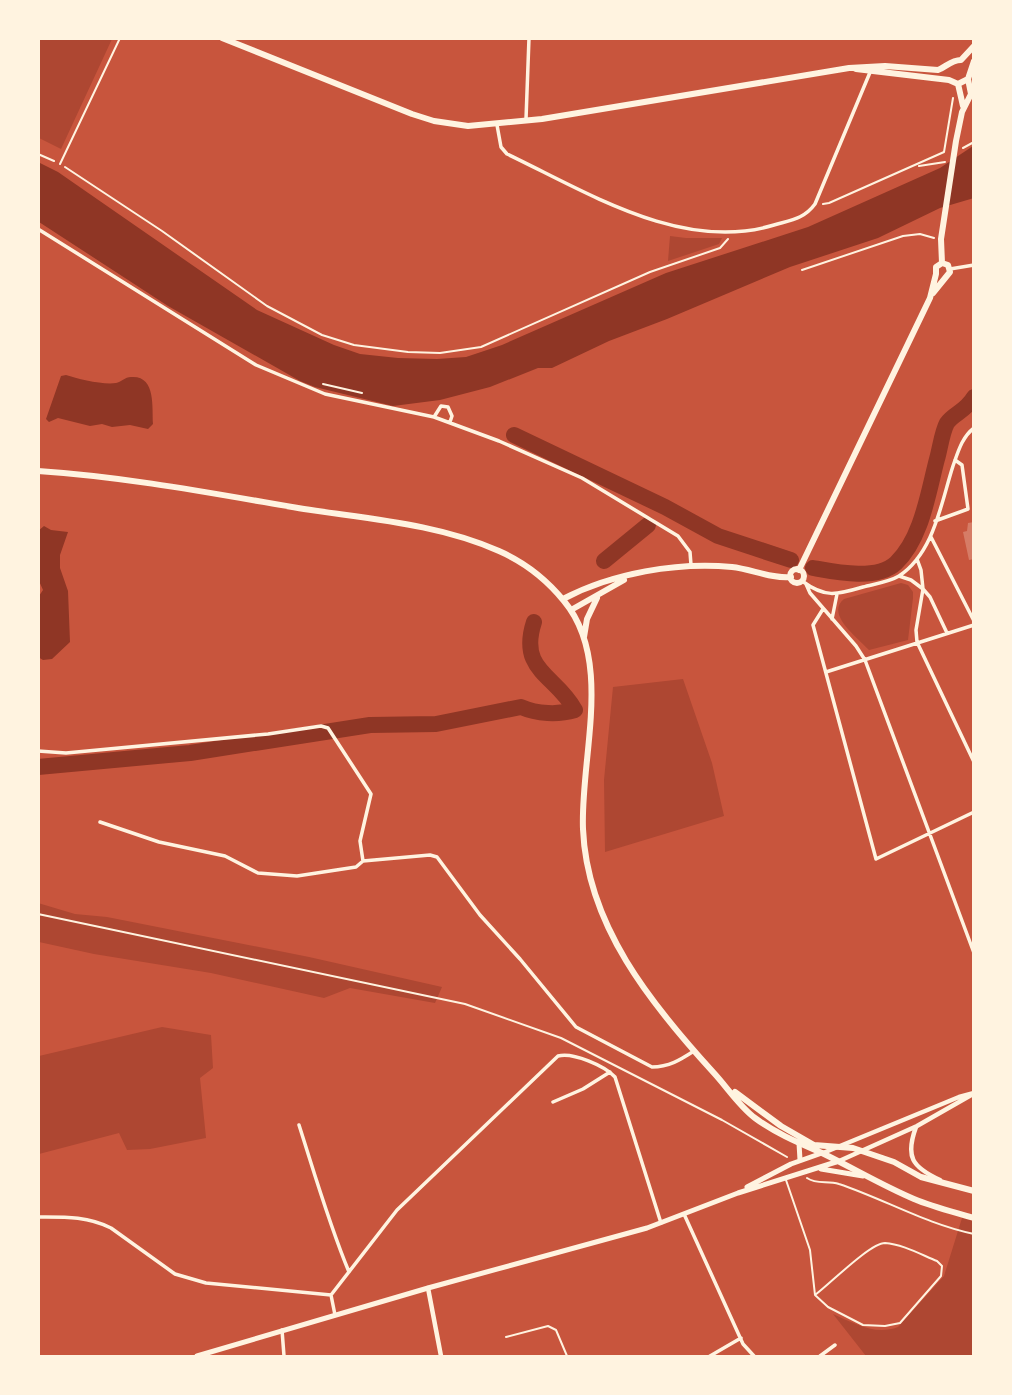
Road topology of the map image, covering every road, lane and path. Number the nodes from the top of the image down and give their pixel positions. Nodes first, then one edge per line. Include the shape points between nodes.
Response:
1 (120, 38) edge
2 (222, 38) edge
3 (528, 38) edge
4 (974, 46) edge
5 (961, 60) junction
6 (974, 61) edge
7 (947, 67) junction
8 (872, 69) junction
9 (970, 75) edge
10 (948, 80) junction
11 (958, 85) junction
12 (972, 93) edge
13 (962, 112) junction
14 (526, 121) junction
15 (497, 125) junction
16 (38, 155) edge
17 (60, 164) junction
18 (815, 204) junction
19 (38, 229) edge
20 (734, 233) junction
21 (942, 239) junction
22 (942, 263) junction
23 (974, 265) edge
24 (950, 269) junction
25 (802, 270) dead end
26 (936, 274) junction
27 (945, 277) junction
28 (930, 298) junction
29 (323, 384) dead end
30 (362, 393) dead end
31 (433, 417) junction
32 (450, 423) junction
33 (974, 428) edge
34 (955, 460) junction
35 (38, 471) edge
36 (935, 521) junction
37 (931, 537) junction
38 (916, 558) junction
39 (691, 567) junction
40 (799, 570) junction
41 (630, 576) junction
42 (899, 576) junction
43 (791, 577) junction
44 (804, 583) junction
45 (923, 589) junction
46 (837, 594) junction
47 (598, 596) junction
48 (563, 599) junction
49 (823, 609) junction
50 (571, 610) junction
51 (832, 619) junction
52 (974, 623) edge
53 (947, 633) junction
54 (584, 639) junction
55 (918, 642) junction
56 (865, 660) junction
57 (825, 672) junction
58 (38, 751) edge
59 (974, 762) edge
60 (974, 811) edge
61 (100, 822) dead end
62 (929, 833) junction
63 (363, 861) junction
64 (38, 914) edge
65 (974, 953) edge
66 (694, 1051) junction
67 (610, 1072) junction
68 (720, 1079) junction
69 (974, 1093) edge
70 (553, 1102) dead end
71 (299, 1125) dead end
72 (916, 1126) junction
73 (799, 1143) junction
74 (832, 1148) junction
75 (858, 1151) junction
76 (822, 1153) junction
77 (800, 1160) junction
78 (836, 1162) junction
79 (790, 1164) junction
80 (818, 1169) junction
81 (801, 1173) junction
82 (786, 1178) junction
83 (868, 1178) junction
84 (953, 1186) junction
85 (974, 1191) edge
86 (738, 1193) junction
87 (684, 1214) junction
88 (38, 1217) edge
89 (974, 1218) edge
90 (661, 1223) junction
91 (974, 1234) edge
92 (349, 1272) junction
93 (428, 1288) junction
94 (331, 1295) junction
95 (815, 1295) junction
96 (335, 1315) junction
97 (282, 1330) junction
98 (506, 1337) dead end
99 (740, 1338) junction
100 (835, 1345) dead end
101 (197, 1356) edge
102 (284, 1356) edge
103 (441, 1356) edge
104 (567, 1356) edge
105 (710, 1356) edge
106 (754, 1356) edge
107 (820, 1356) edge

1 - 17 lane
2 - 15 main road via 427,119
3 - 14 street
4 - 5 main road
5 - 7 main road
5 - 9 main road
6 - 9 main road
7 - 8 main road via 932,71
7 - 10 main road
8 - 10 main road
8 - 14 main road via 849,68
8 - 18 street
9 - 11 main road
9 - 12 main road
10 - 11 main road
11 - 13 main road
11 - 18 path via 944,152 829,204
12 - 13 main road
13 - 21 main road
14 - 15 main road
15 - 20 street via 507,154 591,194 674,227
16 - 17 path
17 - 20 path via 267,306 322,335 354,345 408,352 481,347 650,272 720,248
18 - 20 street via 800,218
19 - 31 street via 269,371 326,394
21 - 22 main road
21 - 25 path via 903,236
22 - 24 main road
22 - 26 main road
23 - 24 street
24 - 27 main road
26 - 27 main road
26 - 28 main road
27 - 28 main road
28 - 40 main road
29 - 30 path
31 - 32 street
31 - 32 street via 442,406 448,407
32 - 39 street via 609,493 678,536 690,552
33 - 34 street via 966,434
34 - 36 street
34 - 36 street via 962,465 968,509
35 - 48 main road via 122,479 439,532 499,551
36 - 37 street
37 - 38 street
37 - 52 street
38 - 42 street
38 - 45 street
39 - 41 main road
39 - 43 main road
40 - 43 main road
40 - 44 main road
41 - 47 main road
41 - 48 main road via 597,583
42 - 45 street
42 - 46 street
43 - 44 main road
44 - 46 street via 819,592
44 - 49 street
45 - 53 street
45 - 55 street
46 - 51 street
47 - 50 main road
47 - 54 main road
48 - 50 main road
49 - 51 street
49 - 57 street via 813,625
50 - 54 main road
51 - 56 street
52 - 53 street
53 - 55 street
54 - 66 main road via 591,685 583,817 596,902 616,945
55 - 56 street
55 - 59 street
56 - 57 street
56 - 62 street
57 - 62 street via 876,859
58 - 63 street via 66,753 328,728 371,794 360,841
60 - 62 street
61 - 63 street via 159,842 225,856 258,873 297,876 356,867
62 - 65 street
63 - 66 street via 437,857 576,1027 652,1067 663,1067
64 - 79 path via 500,1015 561,1038 670,1093 786,1155
66 - 68 main road
67 - 70 street
67 - 90 street
67 - 92 street via 584,1060 558,1056 397,1210
68 - 73 main road via 756,1118
68 - 74 main road via 780,1126 814,1145
69 - 72 street
69 - 74 street
71 - 92 street
72 - 75 street
72 - 84 street via 912,1158 923,1172
73 - 76 main road
73 - 77 main road
74 - 75 main road
74 - 76 street
75 - 78 street
75 - 84 main road
76 - 77 main road
76 - 78 main road
77 - 79 main road
78 - 80 main road
78 - 83 main road
79 - 86 main road
80 - 81 main road
80 - 83 main road
81 - 82 main road
81 - 91 path via 811,1181 835,1182
82 - 86 main road
82 - 95 lane via 810,1250
83 - 89 main road via 918,1201
84 - 85 main road
86 - 87 main road
87 - 90 main road
87 - 99 street
88 - 94 street via 76,1217 101,1223 186,1278
90 - 93 main road
92 - 94 street
93 - 96 main road
93 - 103 street
94 - 96 street
95 - 95 lane via 878,1244 888,1243 943,1266 941,1276 900,1323 863,1325
96 - 97 main road
97 - 101 main road
97 - 102 street
98 - 104 lane via 548,1326 556,1330
99 - 105 street
99 - 106 street
100 - 107 street

